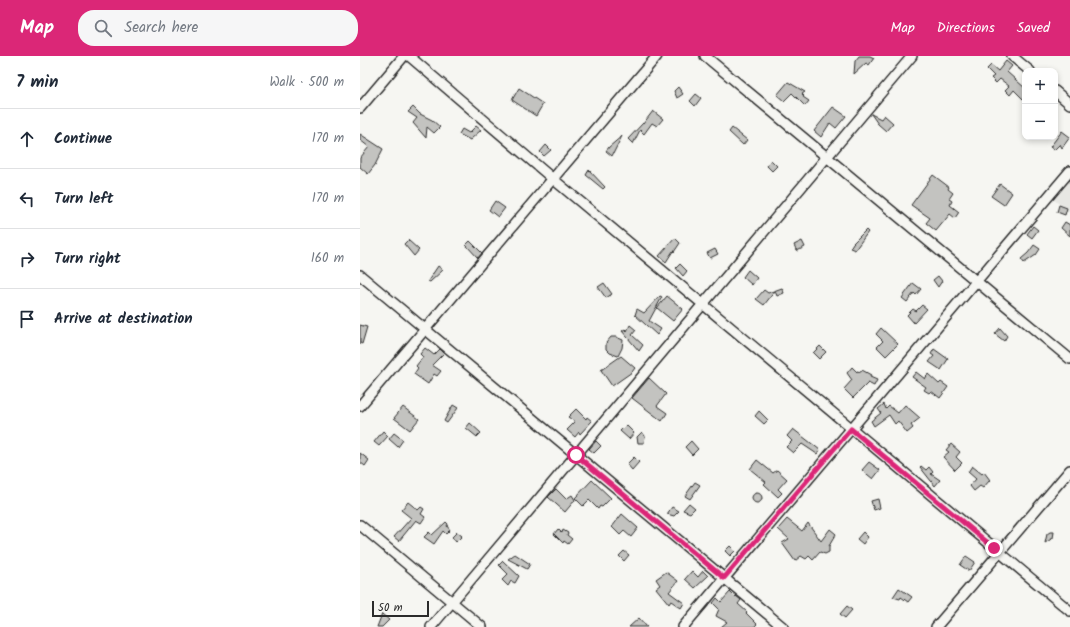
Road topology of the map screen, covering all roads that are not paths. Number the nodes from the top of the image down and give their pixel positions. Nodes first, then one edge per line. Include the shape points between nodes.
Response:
1 (404, 56) edge
2 (409, 56) edge
3 (657, 56) edge
4 (705, 56) edge
5 (912, 56) edge
6 (1012, 56) edge
7 (1026, 68) edge
8 (1058, 94) edge
9 (1070, 104) edge
10 (360, 108) edge
11 (827, 157) junction
12 (1070, 171) edge
13 (552, 179) junction
14 (360, 275) edge
15 (976, 281) junction
16 (703, 305) junction
17 (426, 329) junction
18 (1070, 359) edge
19 (360, 406) edge
20 (851, 429) junction
21 (576, 455) junction
22 (1070, 470) edge
23 (360, 525) edge
24 (1000, 553) junction
25 (724, 578) junction
26 (452, 602) junction
27 (1070, 612) edge
28 (431, 627) edge
29 (482, 627) edge
30 (683, 627) edge
31 (783, 627) edge
32 (936, 627) edge

1 - 10 street
2 - 13 street
3 - 13 street
4 - 11 street
5 - 11 street
6 - 7 street
8 - 9 street
11 - 15 street
11 - 16 street
12 - 15 street
13 - 16 street
13 - 17 street
14 - 17 street
15 - 18 street
15 - 20 street
16 - 20 street
16 - 21 street
17 - 19 street
17 - 21 street
20 - 24 street
20 - 25 street
21 - 25 street
21 - 26 street
22 - 24 street
23 - 26 street
24 - 27 street
24 - 32 street
25 - 30 street
25 - 31 street
26 - 28 street
26 - 29 street

